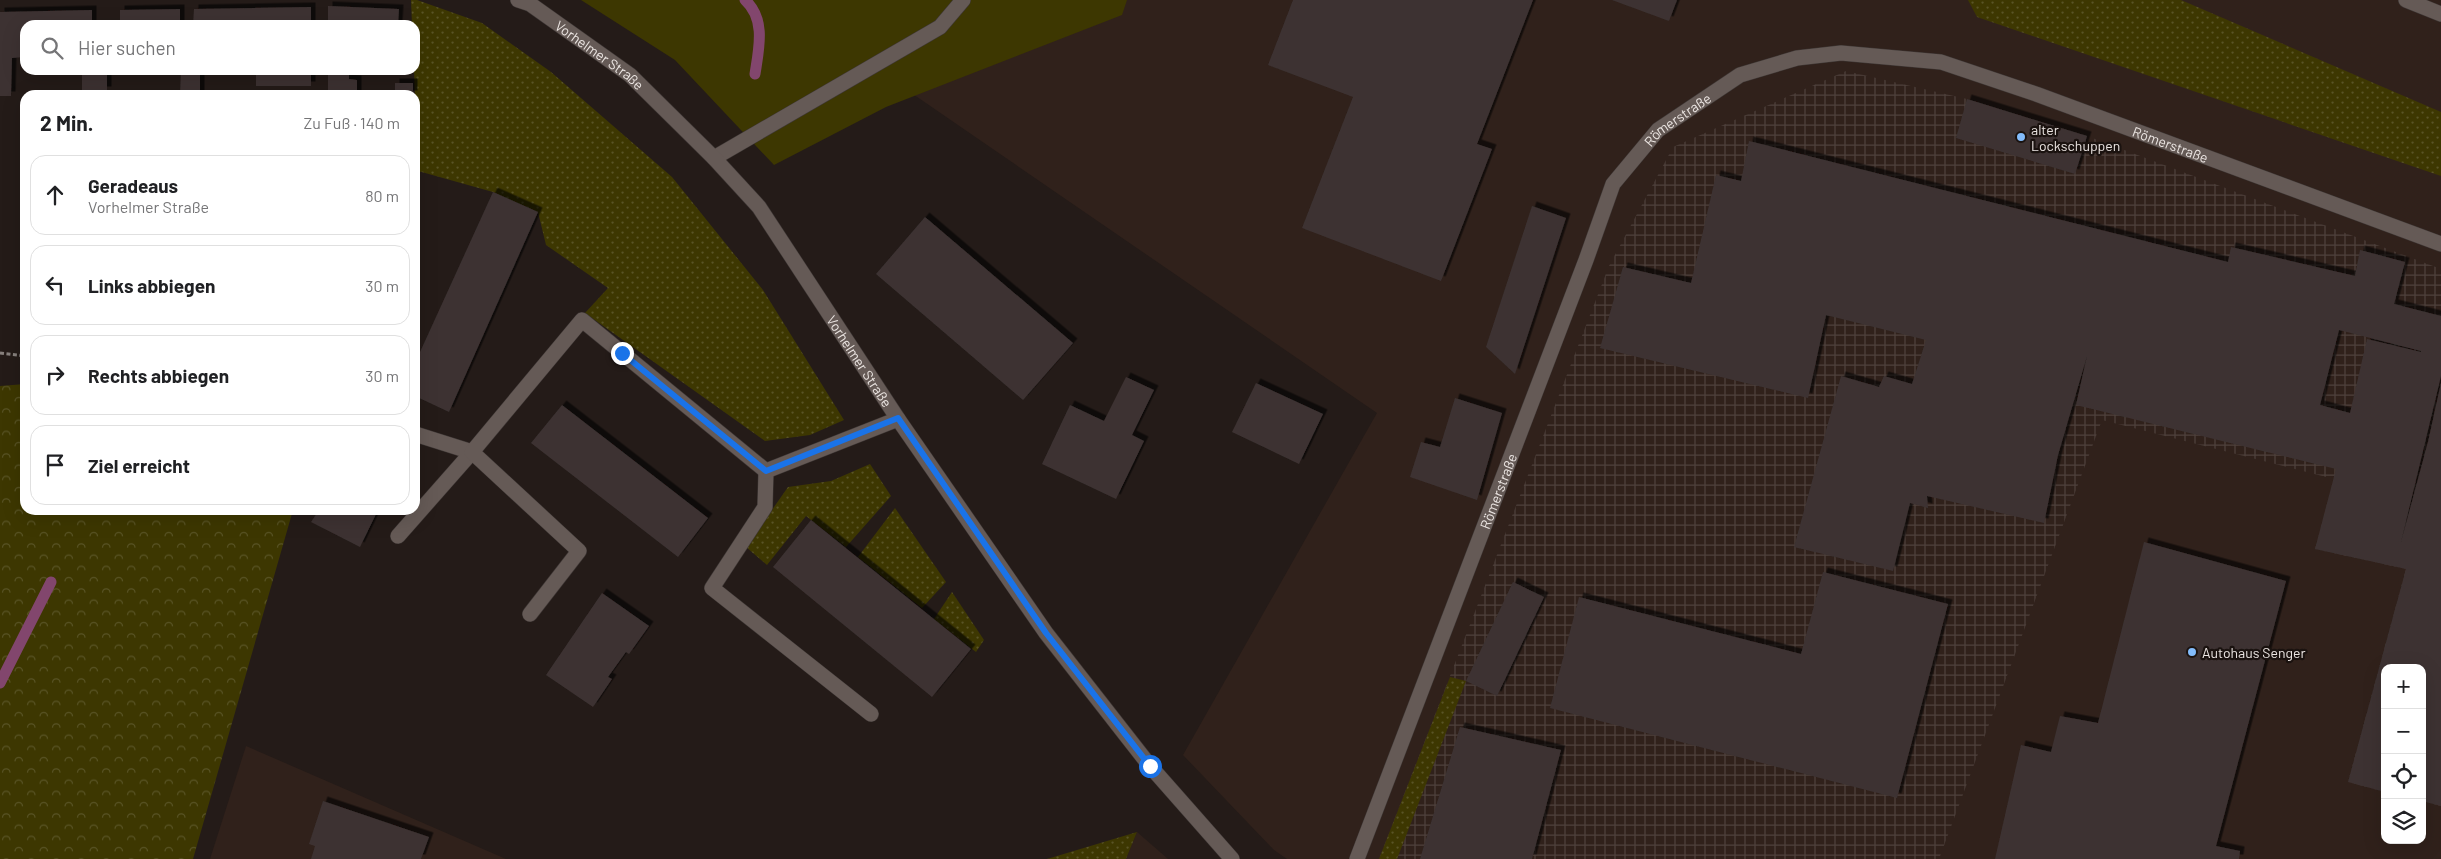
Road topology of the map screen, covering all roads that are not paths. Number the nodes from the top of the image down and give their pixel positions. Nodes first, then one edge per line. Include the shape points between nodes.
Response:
1 (518, 0) edge
2 (963, 0) edge
3 (2406, 0) edge
4 (2441, 14) edge
5 (714, 158) junction
6 (2441, 244) edge
7 (898, 418) junction
8 (420, 436) edge
9 (472, 452) junction
10 (766, 471) junction
11 (420, 511) edge
12 (416, 515) edge
13 (398, 536) dead end
14 (530, 614) dead end
15 (871, 714) dead end
16 (1232, 859) edge
17 (1357, 859) edge

1 - 5 street, Vorhelmer Straße via 530,4 630,74
2 - 5 street via 940,28
3 - 4 street
5 - 7 street, Vorhelmer Straße via 759,208
6 - 17 street, Römerstraße via 1941,62 1841,53 1797,58 1740,75 1658,130 1612,184 1586,260
7 - 10 street
7 - 16 street, Vorhelmer Straße via 1046,633 1150,766
8 - 9 street
9 - 10 street via 582,320
9 - 11 street
9 - 14 street via 579,551
10 - 15 street via 765,508 712,588
12 - 13 street

